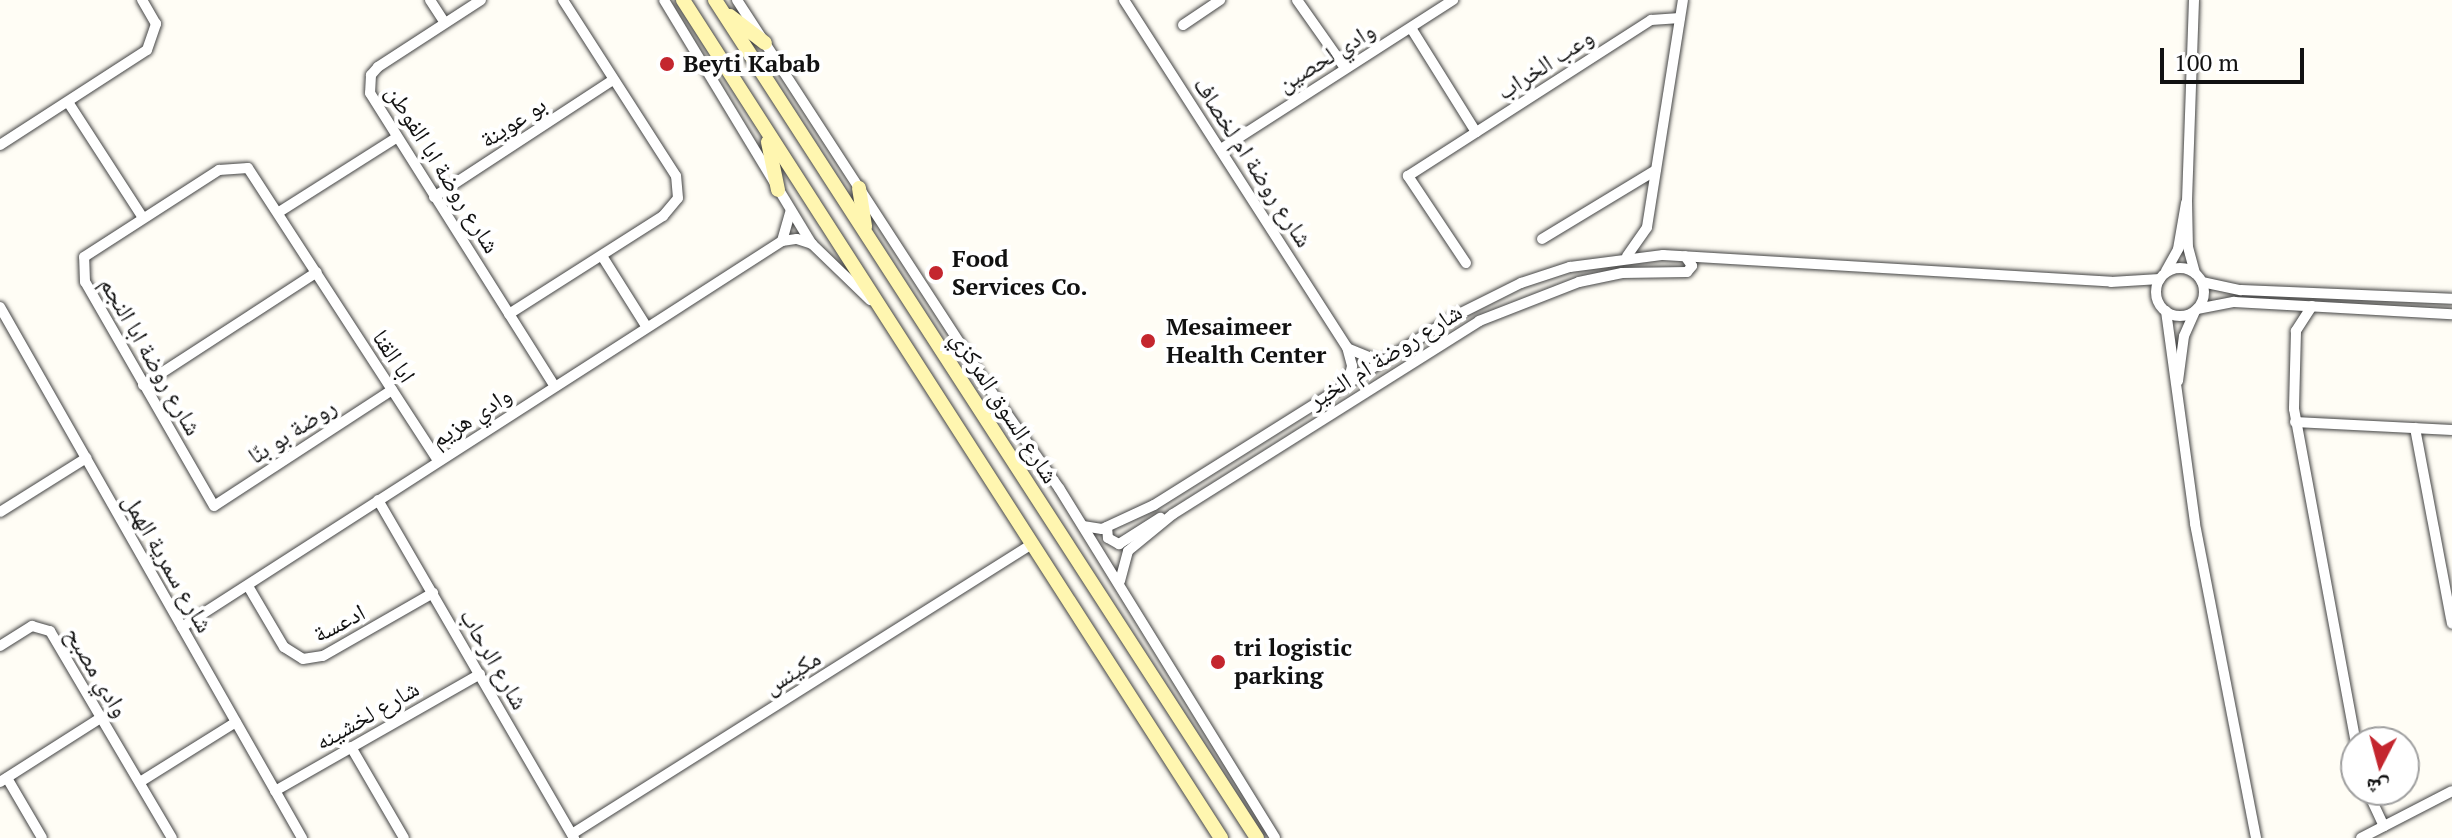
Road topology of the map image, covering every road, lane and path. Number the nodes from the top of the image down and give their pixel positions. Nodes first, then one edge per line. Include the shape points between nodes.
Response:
1 (142, 0) edge
2 (430, 0) edge
3 (481, 0) edge
4 (563, 0) edge
5 (664, 0) edge
6 (683, 0) edge
7 (737, 0) edge
8 (1124, 0) edge
9 (1220, 0) edge
10 (1297, 0) edge
11 (1453, 0) edge
12 (1683, 0) edge
13 (2194, 0) edge
14 (718, 5) edge
15 (1680, 18) junction
16 (445, 23) junction
17 (1183, 25) dead end
18 (1411, 28) junction
19 (765, 43) junction
20 (1345, 68) junction
21 (613, 80) junction
22 (68, 102) junction
23 (1476, 132) junction
24 (766, 133) junction
25 (396, 138) junction
26 (1, 140) edge
27 (1221, 149) junction
28 (240, 165) joint
29 (1656, 170) junction
30 (859, 188) junction
31 (778, 190) junction
32 (434, 197) junction
33 (2187, 201) junction
34 (791, 210) junction
35 (279, 212) junction
36 (143, 218) junction
37 (1647, 227) junction
38 (865, 231) junction
39 (1542, 239) dead end
40 (782, 241) junction
41 (812, 244) junction
42 (1663, 255) junction
43 (602, 256) junction
44 (1685, 256) junction
45 (1626, 257) junction
46 (1466, 263) dead end
47 (317, 272) junction
48 (2162, 277) junction
49 (2199, 278) junction
50 (2452, 299) edge
51 (2281, 305) junction
52 (2312, 306) junction
53 (0, 307) edge
54 (879, 308) junction
55 (2196, 310) junction
56 (2166, 311) junction
57 (509, 314) junction
58 (2452, 314) edge
59 (646, 326) junction
60 (2296, 331) junction
61 (1347, 347) junction
62 (1381, 362) junction
63 (2178, 381) junction
64 (1347, 384) junction
65 (143, 385) junction
66 (555, 387) junction
67 (392, 390) junction
68 (2295, 422) junction
69 (2415, 428) junction
70 (2452, 430) edge
71 (86, 458) junction
72 (438, 461) junction
73 (378, 500) junction
74 (214, 506) joint
75 (0, 512) edge
76 (1173, 514) junction
77 (1083, 526) junction
78 (1107, 527) junction
79 (1032, 544) junction
80 (1121, 585) junction
81 (248, 586) junction
82 (433, 593) junction
83 (2452, 624) edge
84 (182, 627) junction
85 (0, 646) edge
86 (480, 674) junction
87 (102, 717) junction
88 (236, 722) junction
89 (2353, 726) edge
90 (351, 747) junction
91 (4, 780) edge
92 (140, 782) junction
93 (275, 791) junction
94 (2452, 791) edge
95 (2375, 806) edge
96 (2384, 826) junction
97 (574, 836) edge
98 (42, 838) edge
99 (172, 838) edge
100 (302, 838) edge
101 (404, 838) edge
102 (1221, 838) edge
103 (1257, 838) edge
104 (1275, 838) edge
105 (2256, 838) edge
106 (2361, 838) edge

1 - 22 street via 156,24 154,42
2 - 16 street
3 - 16 street, شارع روضة ابا الفوطن
4 - 21 street
5 - 31 street
6 - 24 main road
7 - 19 street, شارع السوق المركزي
8 - 27 street, شارع روضة ام لخصاف
9 - 17 street
10 - 20 street
11 - 18 street, وادي لحصين
12 - 15 street
13 - 33 street
14 - 19 main road
14 - 38 main road, شارع السوق المركزي
15 - 23 street, وعب الخراب via 1651,20
15 - 29 street
16 - 25 street, شارع روضة ابا الفوطن via 371,75 370,93
18 - 20 street, وادي لحصين
18 - 23 street
19 - 30 street, شارع السوق المركزي
20 - 27 street, وادي لحصين
21 - 32 street, بو عوينة
21 - 43 street via 679,188 672,208
22 - 26 street
22 - 36 street
23 - 46 street, وعب الخراب via 1408,176
24 - 31 main road
24 - 54 main road
25 - 32 street, شارع روضة ابا الفوطن
25 - 35 street
27 - 61 street, شارع روضة ام لخصاف
28 - 35 street, ابا القنا via 254,174
28 - 36 street, شارع روضة ابا النجم via 219,170
29 - 37 street
29 - 39 street
30 - 38 main road
30 - 77 street, شارع السوق المركزي
31 - 34 street
32 - 57 street, شارع روضة ابا الفوطن
33 - 48 street via 2178,249
33 - 49 street via 2188,247
34 - 40 street
34 - 41 street
35 - 47 street, ابا القنا
36 - 65 street, شارع روضة ابا النجم via 84,257 81,273
37 - 42 street via 1650,245
37 - 45 street
38 - 103 main road, شارع السوق المركزي
40 - 41 street
40 - 59 street, وادي هزيم
41 - 54 street
42 - 44 street, شارع روضة ام الخير
42 - 45 street, شارع روضة ام الخير
43 - 57 street
43 - 59 street
44 - 48 street via 2111,282
44 - 76 street, شارع روضة ام الخير via 1692,266 1687,272 1590,279 1479,321
45 - 62 street, شارع روضة ام الخير via 1521,283
47 - 65 street
47 - 67 street, ابا القنا
48 - 49 street via 2179,268
48 - 56 street via 2157,296
49 - 50 street via 2241,290
49 - 55 street via 2204,293
51 - 52 street
51 - 55 street via 2225,303
51 - 60 street
52 - 58 street
52 - 60 street
53 - 71 street, شارع سمرية الهمل
54 - 79 main road
55 - 56 street via 2180,316
55 - 63 street via 2184,336
56 - 63 street
57 - 66 street, شارع روضة ابا الفوطن
59 - 66 street, وادي هزيم
60 - 68 street
61 - 62 street
61 - 64 street via 1352,366
62 - 64 street, شارع روضة ام الخير
63 - 105 street via 2195,524
64 - 78 street, شارع روضة ام الخير via 1168,497
65 - 74 street, شارع روضة ابا النجم
66 - 72 street, وادي هزيم
67 - 72 street, ابا القنا
67 - 74 street, روضة بو بنّا
68 - 69 street
68 - 89 street
69 - 70 street
69 - 83 street
71 - 75 street
71 - 84 street, شارع سمرية الهمل
72 - 73 street, وادي هزيم
73 - 81 street, وادي هزيم
73 - 82 street, شارع الرحاب
76 - 78 street via 1150,522 1119,544 1108,538
76 - 80 street, شارع روضة ام الخير via 1128,551 1120,567
77 - 78 street, شارع روضة ام الخير
77 - 80 street, شارع السوق المركزي
79 - 97 street, مكينس
79 - 102 main road
80 - 104 street, شارع السوق المركزي
81 - 82 street, ادعسة via 284,647 303,659 323,656
81 - 84 street, وادي هزيم
82 - 86 street, شارع الرحاب
84 - 88 street, شارع سمرية الهمل
85 - 87 street, وادي مصبح via 32,626 50,631
86 - 90 street, شارع لخشينه
86 - 97 street, شارع الرحاب
87 - 91 street
87 - 92 street, وادي مصبح
88 - 92 street
88 - 93 street, شارع سمرية الهمل
90 - 93 street, شارع لخشينه
90 - 101 street
91 - 98 street
92 - 99 street, وادي مصبح
93 - 100 street, شارع سمرية الهمل
94 - 96 street
95 - 96 street
96 - 106 street

